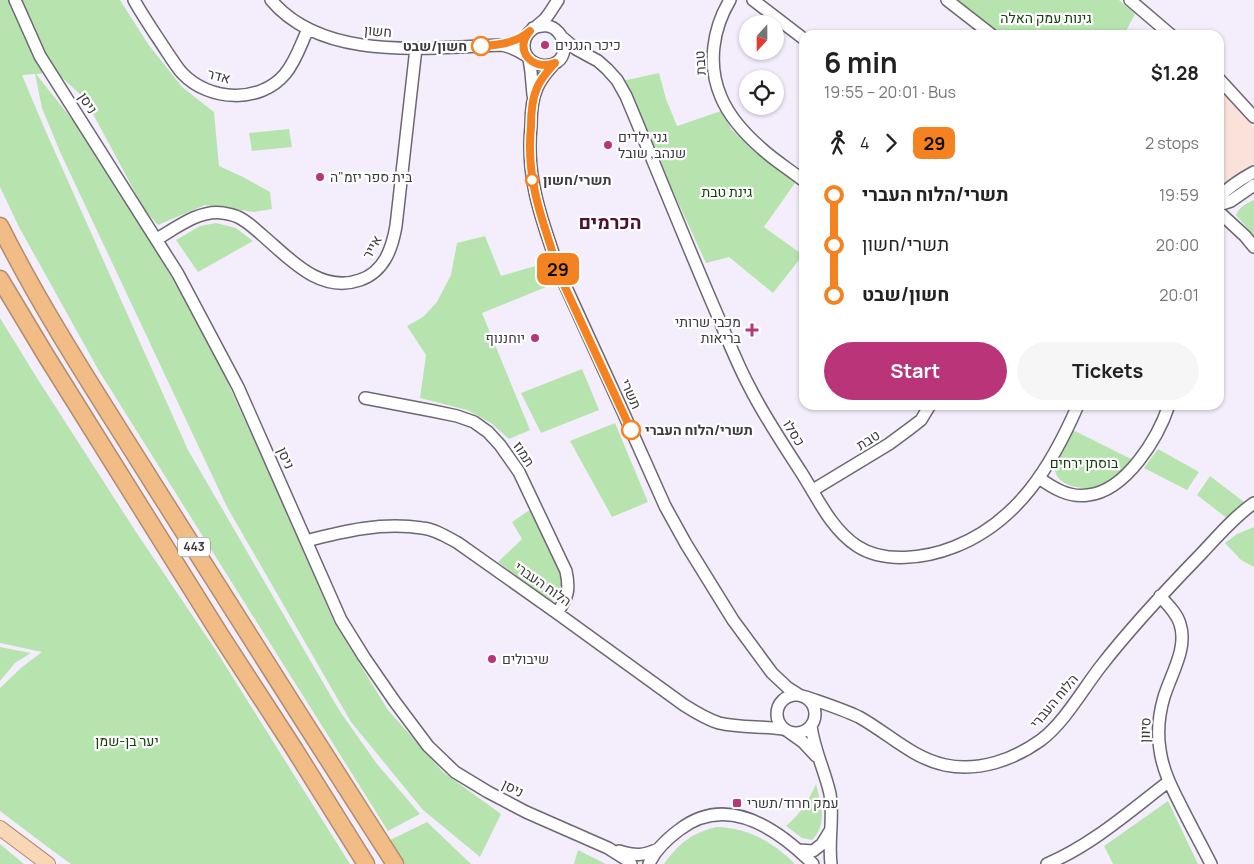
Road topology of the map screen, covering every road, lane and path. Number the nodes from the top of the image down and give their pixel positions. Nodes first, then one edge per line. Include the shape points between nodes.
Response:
1 (15, 0) edge
2 (134, 0) edge
3 (271, 0) edge
4 (558, 0) edge
5 (730, 0) edge
6 (753, 0) edge
7 (947, 0) edge
8 (1130, 0) edge
9 (308, 29) junction
10 (532, 30) junction
11 (986, 30) edge
12 (1165, 30) edge
13 (561, 35) junction
14 (799, 35) edge
15 (496, 45) junction
16 (416, 48) junction
17 (528, 58) junction
18 (558, 61) junction
19 (598, 62) junction
20 (1224, 84) edge
21 (533, 102) junction
22 (1254, 117) edge
23 (1254, 172) edge
24 (799, 177) edge
25 (1254, 185) edge
26 (1224, 192) edge
27 (1224, 203) edge
28 (1224, 217) edge
29 (0, 226) edge
30 (157, 239) junction
31 (1254, 247) edge
32 (0, 279) edge
33 (365, 398) dead end
34 (927, 410) edge
35 (1076, 410) edge
36 (1167, 410) edge
37 (1039, 478) junction
38 (813, 490) junction
39 (1254, 504) edge
40 (1251, 511) edge
41 (1235, 519) junction
42 (306, 541) junction
43 (1160, 596) junction
44 (557, 612) junction
45 (772, 673) junction
46 (802, 696) junction
47 (777, 710) junction
48 (844, 711) junction
49 (813, 723) junction
50 (745, 726) junction
51 (786, 730) junction
52 (820, 762) junction
53 (1168, 782) junction
54 (0, 828) edge
55 (830, 830) junction
56 (608, 848) junction
57 (658, 849) junction
58 (799, 850) junction
59 (48, 864) edge
60 (366, 864) edge
61 (395, 864) edge
62 (631, 864) edge
63 (649, 864) edge
64 (813, 864) edge
65 (830, 864) edge
66 (1047, 864) edge
67 (1211, 864) edge

1 - 30 street, ניסן via 40,56
2 - 9 street, אדר via 182,74 199,88 216,94 255,93 271,86 285,74
3 - 9 street, חשון
4 - 10 street via 544,21
4 - 13 street via 556,21
5 - 24 street, טבת via 713,46 715,79 721,97 733,117 761,149
6 - 14 street
7 - 11 street
8 - 12 street
9 - 16 street, חשון via 346,43
10 - 13 street via 541,25 549,26
10 - 15 street, חשון via 523,37
10 - 17 street via 525,39
13 - 18 street via 564,52
13 - 19 street, כסלו
15 - 16 street, חשון
15 - 17 street, חשון via 510,46
16 - 30 street, אייר via 393,243 387,258 368,278 339,284 325,282 311,275 238,216 207,214 191,219
17 - 18 street via 541,66
17 - 21 street, תשרי
18 - 19 street, כסלו via 578,55
18 - 21 street, תשרי via 542,78
19 - 38 street, כסלו via 617,80 626,96 748,384
20 - 22 street
21 - 45 street, תשרי via 530,142 533,186 558,272 665,506 734,620
23 - 26 street
25 - 27 street
28 - 31 street
29 - 61 highway, 443 via 66,345
30 - 42 street, ניסן via 238,387
32 - 60 highway, 443
33 - 44 street, תמוז via 457,416 474,422 500,445 519,472 566,571 568,593
34 - 38 street, טבת via 920,420 889,444
35 - 37 street, כסלו
36 - 37 street via 1158,432 1135,466 1108,488 1089,496 1078,496 1064,493
37 - 38 street, כסלו via 1011,511 968,541 941,552 910,558 889,557 857,546 832,521
39 - 41 street, הלוח העברי
40 - 41 street, הלוח העברי
41 - 43 street, הלוח העברי
42 - 44 street, הלוח העברי via 372,526 423,528 458,543
42 - 56 street, ניסן via 341,620 428,746 455,772 488,792
43 - 48 street, הלוח העברי via 1099,668 1056,726 1043,739 1005,760 964,767 928,760
43 - 53 street, סיוון via 1180,622 1182,633 1160,714 1159,748
44 - 50 street, הלוח העברי via 701,716 719,723
45 - 46 street, תשרי
45 - 47 street, תשרי
46 - 47 street via 787,697
46 - 48 street, הלוח העברי
46 - 49 street via 814,707
47 - 50 street, הלוח העברי via 759,723
47 - 51 street via 779,723
48 - 49 street via 827,710
49 - 51 street via 796,734
49 - 52 street via 812,738
50 - 51 street, הלוח העברי
51 - 52 street via 804,742
52 - 55 street via 831,804
53 - 66 street via 1092,840
53 - 67 street, סיוון
54 - 59 main road
55 - 58 street via 822,844 813,851
55 - 65 street
56 - 57 street, ניסן via 640,855
56 - 62 street, ניסן
57 - 58 street via 687,823 714,814 730,814 761,823
57 - 63 street
58 - 64 street

